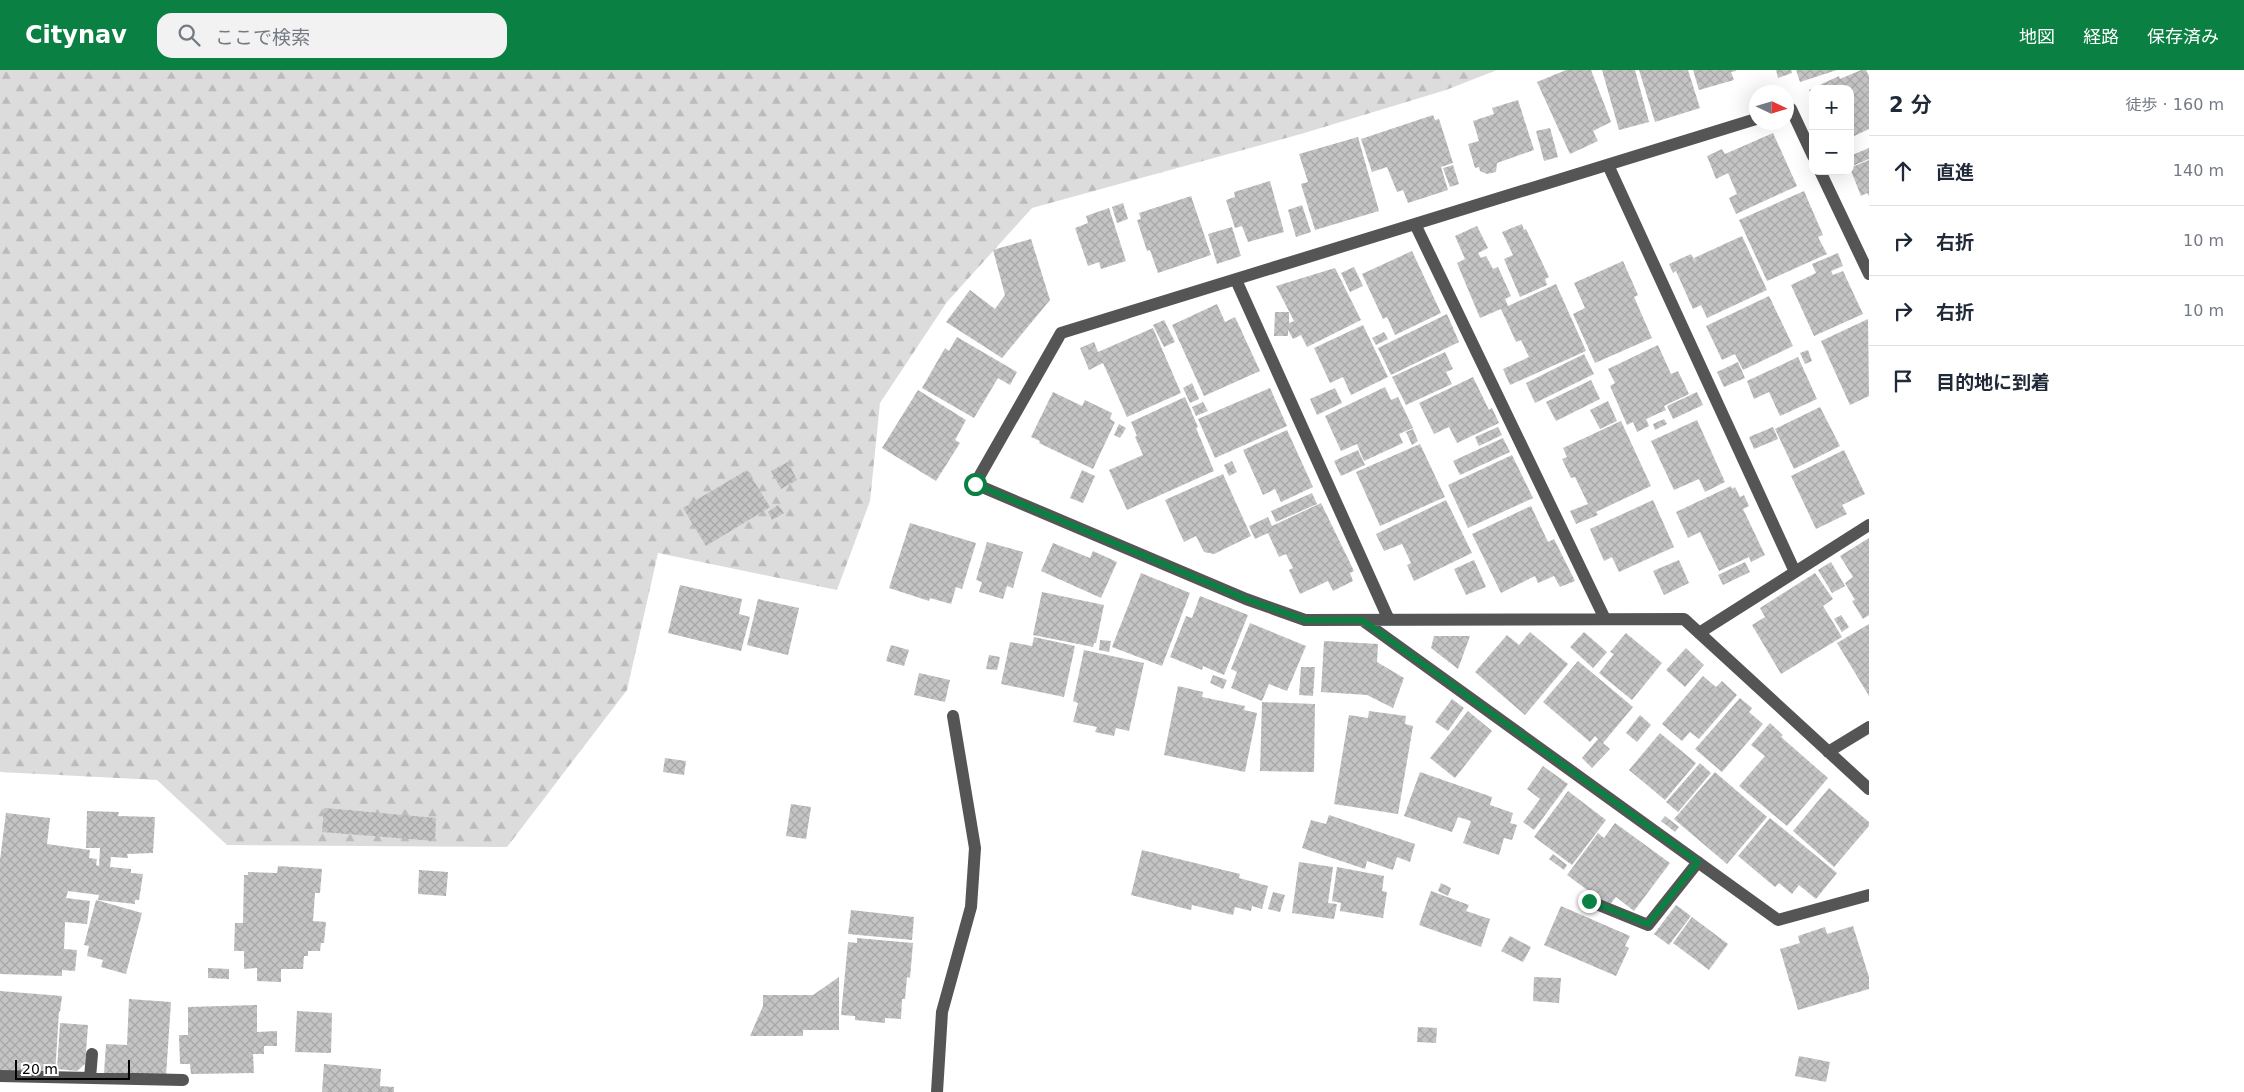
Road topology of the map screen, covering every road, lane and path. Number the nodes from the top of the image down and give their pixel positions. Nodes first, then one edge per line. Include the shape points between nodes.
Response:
1 (1794, 115) edge
2 (1749, 121) edge
3 (1809, 147) edge
4 (1608, 165) junction
5 (1822, 175) edge
6 (1415, 224) junction
7 (1869, 274) edge
8 (1236, 280) junction
9 (1869, 525) edge
10 (1795, 572) junction
11 (1362, 620) junction
12 (1389, 620) junction
13 (1606, 620) junction
14 (1699, 633) junction
15 (953, 716) dead end
16 (1869, 727) edge
17 (1828, 752) junction
18 (1869, 789) edge
19 (1698, 862) junction
20 (1869, 895) edge
21 (1589, 901) dead end
22 (92, 1054) dead end
23 (0, 1076) edge
24 (90, 1078) junction
25 (183, 1080) dead end
26 (937, 1092) edge

1 - 3 street
2 - 4 street
4 - 6 street
4 - 10 street
5 - 7 street
6 - 8 street
6 - 13 street
8 - 11 street via 1061,334 975,484 1246,599 1305,620
8 - 12 street
9 - 10 street
10 - 14 street
11 - 12 street
11 - 19 street
12 - 13 street
13 - 14 street via 1684,619
14 - 17 street
15 - 26 street via 975,848 971,908 942,1012
16 - 17 street
17 - 18 street
19 - 20 street via 1778,920
19 - 21 street via 1648,924
22 - 24 street
23 - 24 street
24 - 25 street

